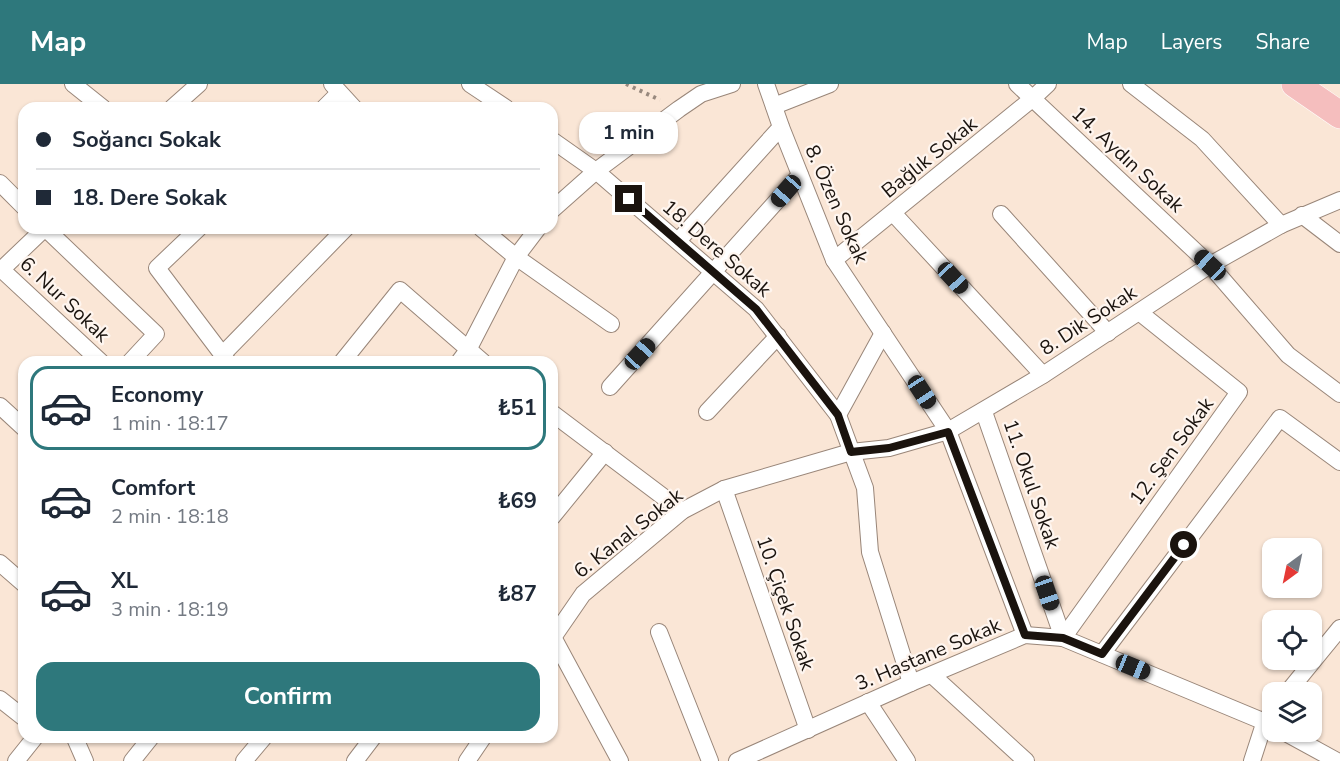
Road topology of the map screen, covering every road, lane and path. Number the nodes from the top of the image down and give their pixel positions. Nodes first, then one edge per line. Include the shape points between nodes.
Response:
1 (73, 84) edge
2 (200, 84) edge
3 (470, 84) edge
4 (626, 84) edge
5 (732, 84) edge
6 (766, 84) edge
7 (831, 84) edge
8 (1017, 84) edge
9 (1048, 84) edge
10 (1131, 84) edge
11 (1295, 84) edge
12 (336, 88) edge
13 (491, 89) edge
14 (694, 89) edge
15 (1032, 99) junction
16 (96, 102) edge
17 (179, 102) edge
18 (328, 102) edge
19 (349, 102) edge
20 (501, 102) edge
21 (774, 106) junction
22 (679, 109) junction
23 (1340, 115) edge
24 (781, 127) junction
25 (558, 144) edge
26 (596, 171) junction
27 (800, 175) junction
28 (0, 183) edge
29 (1340, 200) edge
30 (18, 201) edge
31 (558, 205) edge
32 (893, 213) junction
33 (1001, 214) dead end
34 (1302, 215) junction
35 (1281, 225) junction
36 (39, 234) edge
37 (51, 234) edge
38 (193, 234) edge
39 (340, 234) edge
40 (488, 234) edge
41 (533, 234) edge
42 (678, 241) junction
43 (1340, 244) edge
44 (516, 257) junction
45 (834, 260) junction
46 (1210, 265) junction
47 (0, 270) edge
48 (714, 272) junction
49 (1139, 312) junction
50 (611, 324) dead end
51 (883, 333) junction
52 (1108, 333) junction
53 (777, 336) junction
54 (94, 356) edge
55 (138, 356) edge
56 (223, 356) edge
57 (227, 356) edge
58 (347, 356) edge
59 (464, 356) edge
60 (1043, 375) junction
61 (610, 387) dead end
62 (1340, 394) edge
63 (0, 406) edge
64 (707, 412) dead end
65 (984, 412) junction
66 (838, 415) junction
67 (558, 418) edge
68 (18, 422) edge
69 (948, 432) junction
70 (604, 452) junction
71 (851, 452) junction
72 (1340, 462) edge
73 (724, 489) junction
74 (558, 510) edge
75 (682, 511) junction
76 (0, 563) edge
77 (18, 579) edge
78 (1340, 628) edge
79 (558, 631) edge
80 (659, 632) dead end
81 (1025, 635) junction
82 (1063, 638) junction
83 (558, 647) edge
84 (1102, 654) junction
85 (932, 675) junction
86 (1296, 682) edge
87 (911, 683) junction
88 (0, 699) edge
89 (868, 702) junction
90 (18, 713) edge
91 (1262, 716) edge
92 (808, 730) junction
93 (1262, 738) edge
94 (1302, 742) edge
95 (30, 743) edge
96 (77, 743) edge
97 (146, 743) edge
98 (259, 743) edge
99 (369, 743) edge
100 (479, 743) edge
101 (769, 755) edge
102 (16, 761) edge
103 (85, 761) edge
104 (132, 761) edge
105 (244, 761) edge
106 (355, 761) edge
107 (467, 761) edge
108 (620, 761) edge
109 (710, 761) edge
110 (737, 761) edge
111 (907, 761) edge
112 (1026, 761) edge
113 (1252, 761) edge
114 (1336, 761) edge

1 - 16 street
2 - 17 street
3 - 13 street
4 - 22 path
5 - 14 street
6 - 21 street, 8. Özen Sokak
7 - 21 street
8 - 15 street, 14. Aydın Sokak
9 - 15 street, Bağlık Sokak
10 - 35 street via 1202,139
11 - 23 main road
12 - 18 street
12 - 19 street
13 - 20 street
14 - 22 street
15 - 32 street, Bağlık Sokak
15 - 46 street, 14. Aydın Sokak
21 - 24 street, 8. Özen Sokak
22 - 26 street
24 - 27 street, 8. Özen Sokak
24 - 42 street
25 - 26 street, 18. Dere Sokak
26 - 31 street
26 - 42 street, 18. Dere Sokak
27 - 45 street, 8. Özen Sokak
27 - 48 street
28 - 30 street
29 - 34 street, 8. Dik Sokak
32 - 45 street, Bağlık Sokak
32 - 60 street
33 - 52 street
34 - 35 street, 8. Dik Sokak
34 - 43 street
35 - 46 street, 8. Dik Sokak
36 - 47 street
37 - 55 street via 156,334
38 - 56 street via 157,268
39 - 57 street
40 - 44 street
41 - 44 street
42 - 48 street, 18. Dere Sokak
44 - 50 street
44 - 59 street
45 - 51 street, 8. Özen Sokak
46 - 49 street, 8. Dik Sokak
46 - 62 street, 14. Aydın Sokak via 1288,355
47 - 54 street, 6. Nur Sokak
48 - 53 street, 18. Dere Sokak via 756,309
48 - 61 street
49 - 52 street, 8. Dik Sokak
49 - 82 street, 12. Şen Sokak via 1239,392
51 - 66 street
51 - 69 street, 8. Özen Sokak
52 - 60 street, 8. Dik Sokak
53 - 64 street
53 - 66 street, 18. Dere Sokak
58 - 59 street via 400,290
60 - 65 street, 8. Dik Sokak
63 - 68 street
65 - 69 street, 8. Dik Sokak
65 - 82 street, 11. Okul Sokak
66 - 71 street, 18. Dere Sokak
67 - 70 street
69 - 71 street, 8. Dik Sokak via 889,448
69 - 81 street
70 - 74 street
70 - 75 street
71 - 73 street, 6. Kanal Sokak
71 - 87 street, 18. Dere Sokak via 866,488 870,552
72 - 84 street via 1280,418
73 - 75 street, 6. Kanal Sokak
73 - 92 street, 10. Çiçek Sokak
75 - 79 street, 6. Kanal Sokak via 583,594
76 - 77 street
78 - 86 street
80 - 109 street
81 - 82 street, 3. Hastane Sokak
81 - 85 street, 3. Hastane Sokak
82 - 84 street, 3. Hastane Sokak
83 - 108 street
84 - 91 street, 3. Hastane Sokak
85 - 87 street, 3. Hastane Sokak
85 - 112 street
87 - 89 street, 3. Hastane Sokak
88 - 90 street
89 - 92 street, 3. Hastane Sokak
89 - 111 street
92 - 101 street, 3. Hastane Sokak
93 - 113 street
94 - 114 street
95 - 102 street
96 - 103 street
97 - 104 street
98 - 105 street
99 - 106 street
100 - 107 street
101 - 110 street, 3. Hastane Sokak

